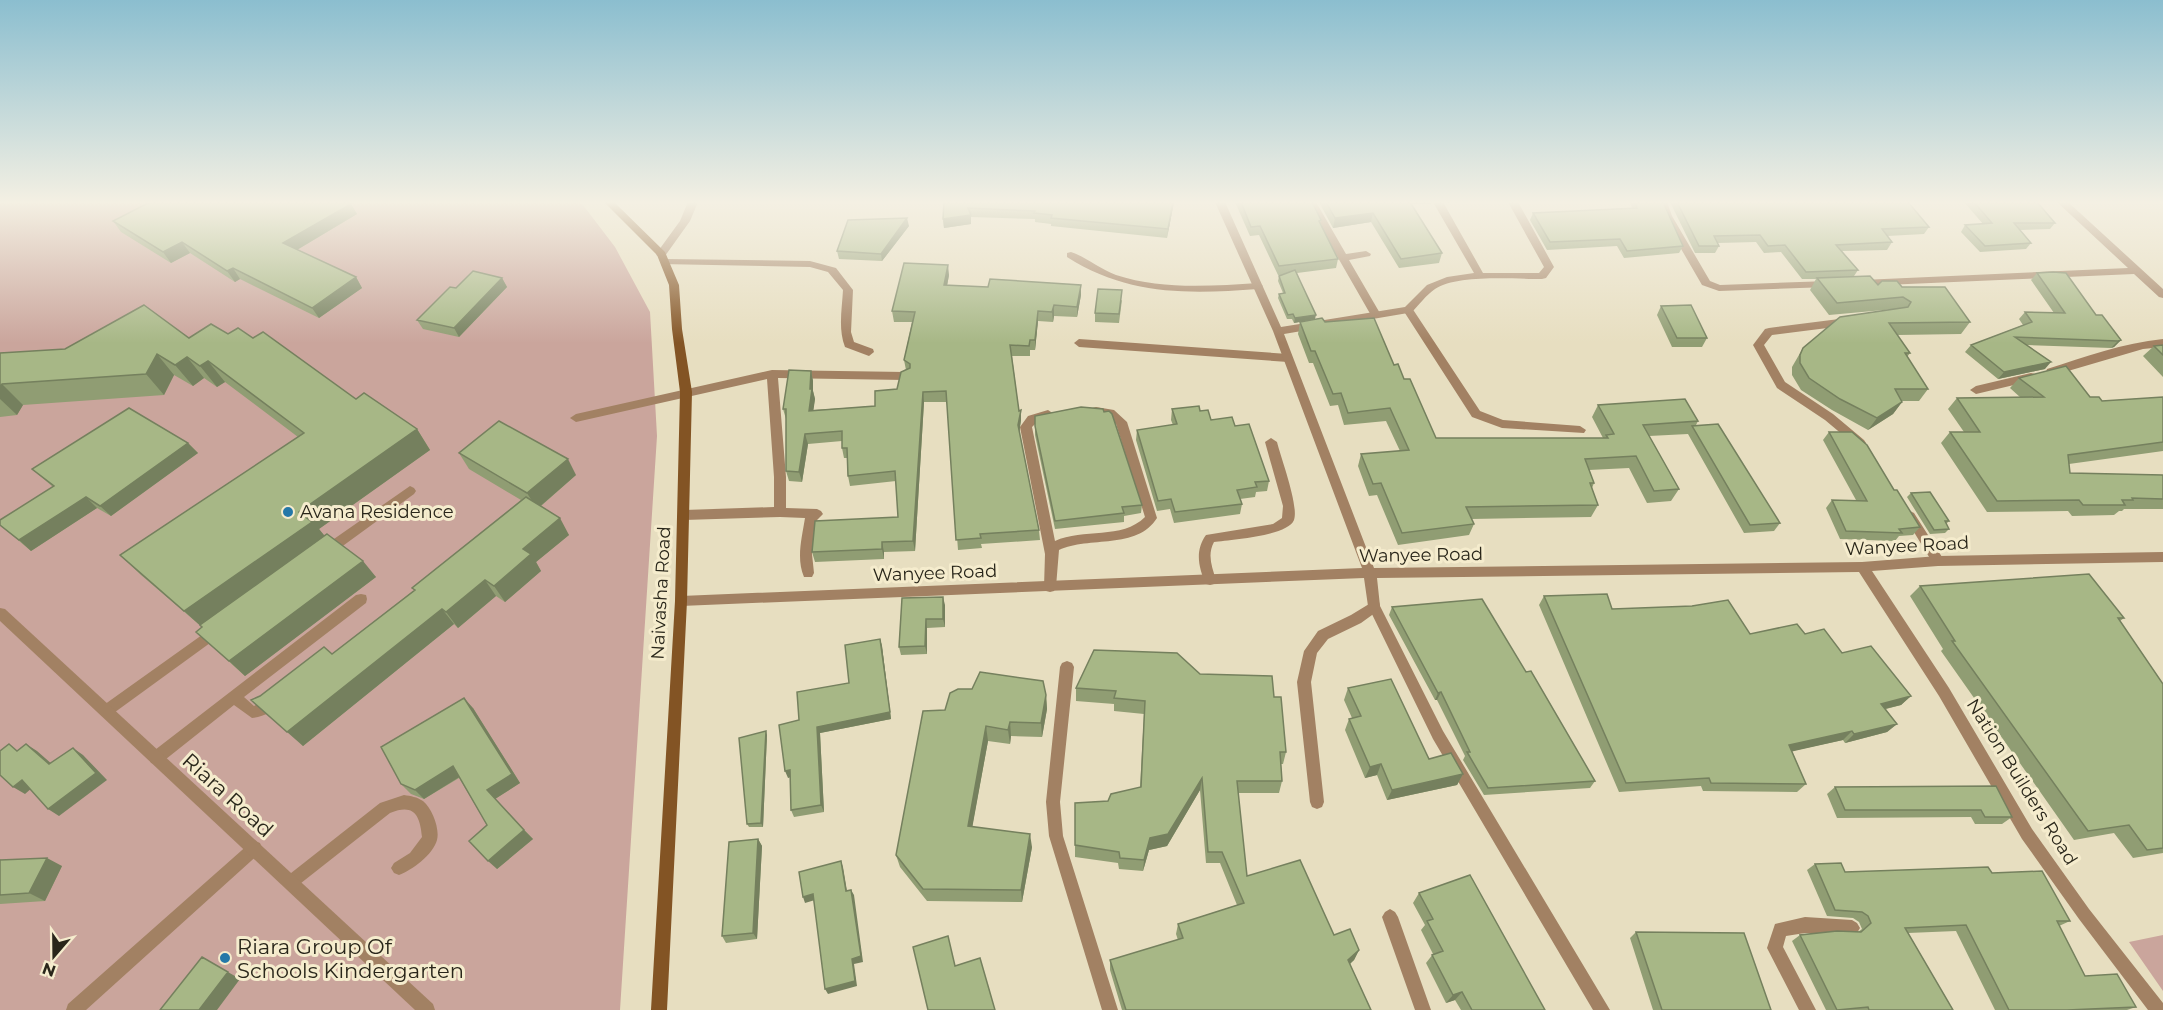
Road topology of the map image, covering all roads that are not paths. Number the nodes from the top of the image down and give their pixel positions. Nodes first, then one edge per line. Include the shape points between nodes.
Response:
1 (654, 249) edge
2 (668, 249) edge
3 (1241, 249) edge
4 (1337, 249) edge
5 (1465, 249) edge
6 (1539, 249) edge
7 (1686, 249) edge
8 (2113, 249) edge
9 (1366, 254) dead end
10 (1071, 255) dead end
11 (663, 258) junction
12 (1342, 258) junction
13 (2136, 271) junction
14 (1480, 276) junction
15 (1844, 283) edge
16 (1856, 283) edge
17 (1258, 286) junction
18 (2163, 296) edge
19 (1408, 310) junction
20 (1376, 315) junction
21 (1860, 320) edge
22 (1278, 331) junction
23 (1079, 343) dead end
24 (2163, 343) edge
25 (868, 352) dead end
26 (1288, 358) junction
27 (772, 374) junction
28 (905, 376) edge
29 (1976, 390) dead end
30 (686, 392) junction
31 (1080, 411) edge
32 (1059, 413) edge
33 (576, 418) dead end
34 (1580, 430) dead end
35 (1271, 442) dead end
36 (1869, 450) edge
37 (410, 491) dead end
38 (1900, 501) edge
39 (780, 512) junction
40 (684, 515) junction
41 (1051, 554) junction
42 (2163, 557) edge
43 (315, 560) edge
44 (1938, 561) junction
45 (1862, 567) junction
46 (808, 573) dead end
47 (1370, 573) junction
48 (1210, 580) junction
49 (1050, 587) junction
50 (361, 599) dead end
51 (681, 601) junction
52 (1374, 606) junction
53 (0, 613) edge
54 (229, 622) edge
55 (1067, 667) dead end
56 (287, 692) edge
57 (234, 697) junction
58 (106, 711) junction
59 (156, 758) junction
60 (1317, 802) dead end
61 (255, 848) junction
62 (399, 868) dead end
63 (291, 882) junction
64 (1390, 916) dead end
65 (1852, 928) dead end
66 (74, 1010) edge
67 (427, 1010) edge
68 (659, 1010) edge
69 (1110, 1010) edge
70 (1423, 1010) edge
71 (1602, 1010) edge
72 (1808, 1010) edge
73 (2158, 1010) edge

1 - 11 main road, Naivasha Road
2 - 11 street
3 - 17 street
4 - 12 street
5 - 14 street
6 - 14 street via 1549,267 1542,276
7 - 15 street via 1706,283 1719,288
8 - 13 street
9 - 12 street
10 - 17 street via 1104,276 1147,284 1199,290
11 - 25 street via 810,264 832,270 848,290 849,344
11 - 30 main road, Naivasha Road via 674,285
12 - 20 street
13 - 16 street
13 - 18 street
14 - 19 street via 1439,282
17 - 22 street
19 - 20 street
19 - 34 street via 1476,414 1502,424
20 - 22 street
21 - 36 street via 1769,332 1758,345 1781,385
22 - 26 street
23 - 26 street
24 - 29 street via 2142,345
26 - 47 street
27 - 28 street
27 - 30 street
27 - 39 street
30 - 33 street
30 - 40 main road, Naivasha Road
31 - 41 street via 1110,413 1121,422 1150,518 1138,531 1062,542
32 - 41 street via 1036,416 1026,427
35 - 48 street via 1290,506 1288,520 1276,528 1210,538 1204,547 1204,558
37 - 43 street
38 - 44 street
39 - 40 street
39 - 46 street via 817,514 811,518 806,554
40 - 51 main road, Naivasha Road
41 - 49 street
42 - 44 street, Wanyee Road
44 - 45 street, Wanyee Road
45 - 47 street, Wanyee Road
45 - 73 street, Nation Builders Road via 1944,692 2027,834
47 - 48 street, Wanyee Road
47 - 52 street
48 - 49 street, Wanyee Road
49 - 51 street, Wanyee Road
50 - 57 street
51 - 68 main road, Naivasha Road
52 - 60 street via 1323,635 1311,651 1304,682
52 - 71 street via 1437,735
53 - 58 street, Riara Road
54 - 58 street
55 - 69 street via 1053,802 1056,836
56 - 57 street via 252,712
57 - 59 street
58 - 59 street, Riara Road
59 - 61 street, Riara Road
61 - 63 street, Riara Road
61 - 66 street
62 - 63 street via 415,858 430,839 426,816 418,805 408,801 385,808
63 - 67 street, Riara Road
64 - 70 street
65 - 72 street via 1805,925 1780,929 1774,948

